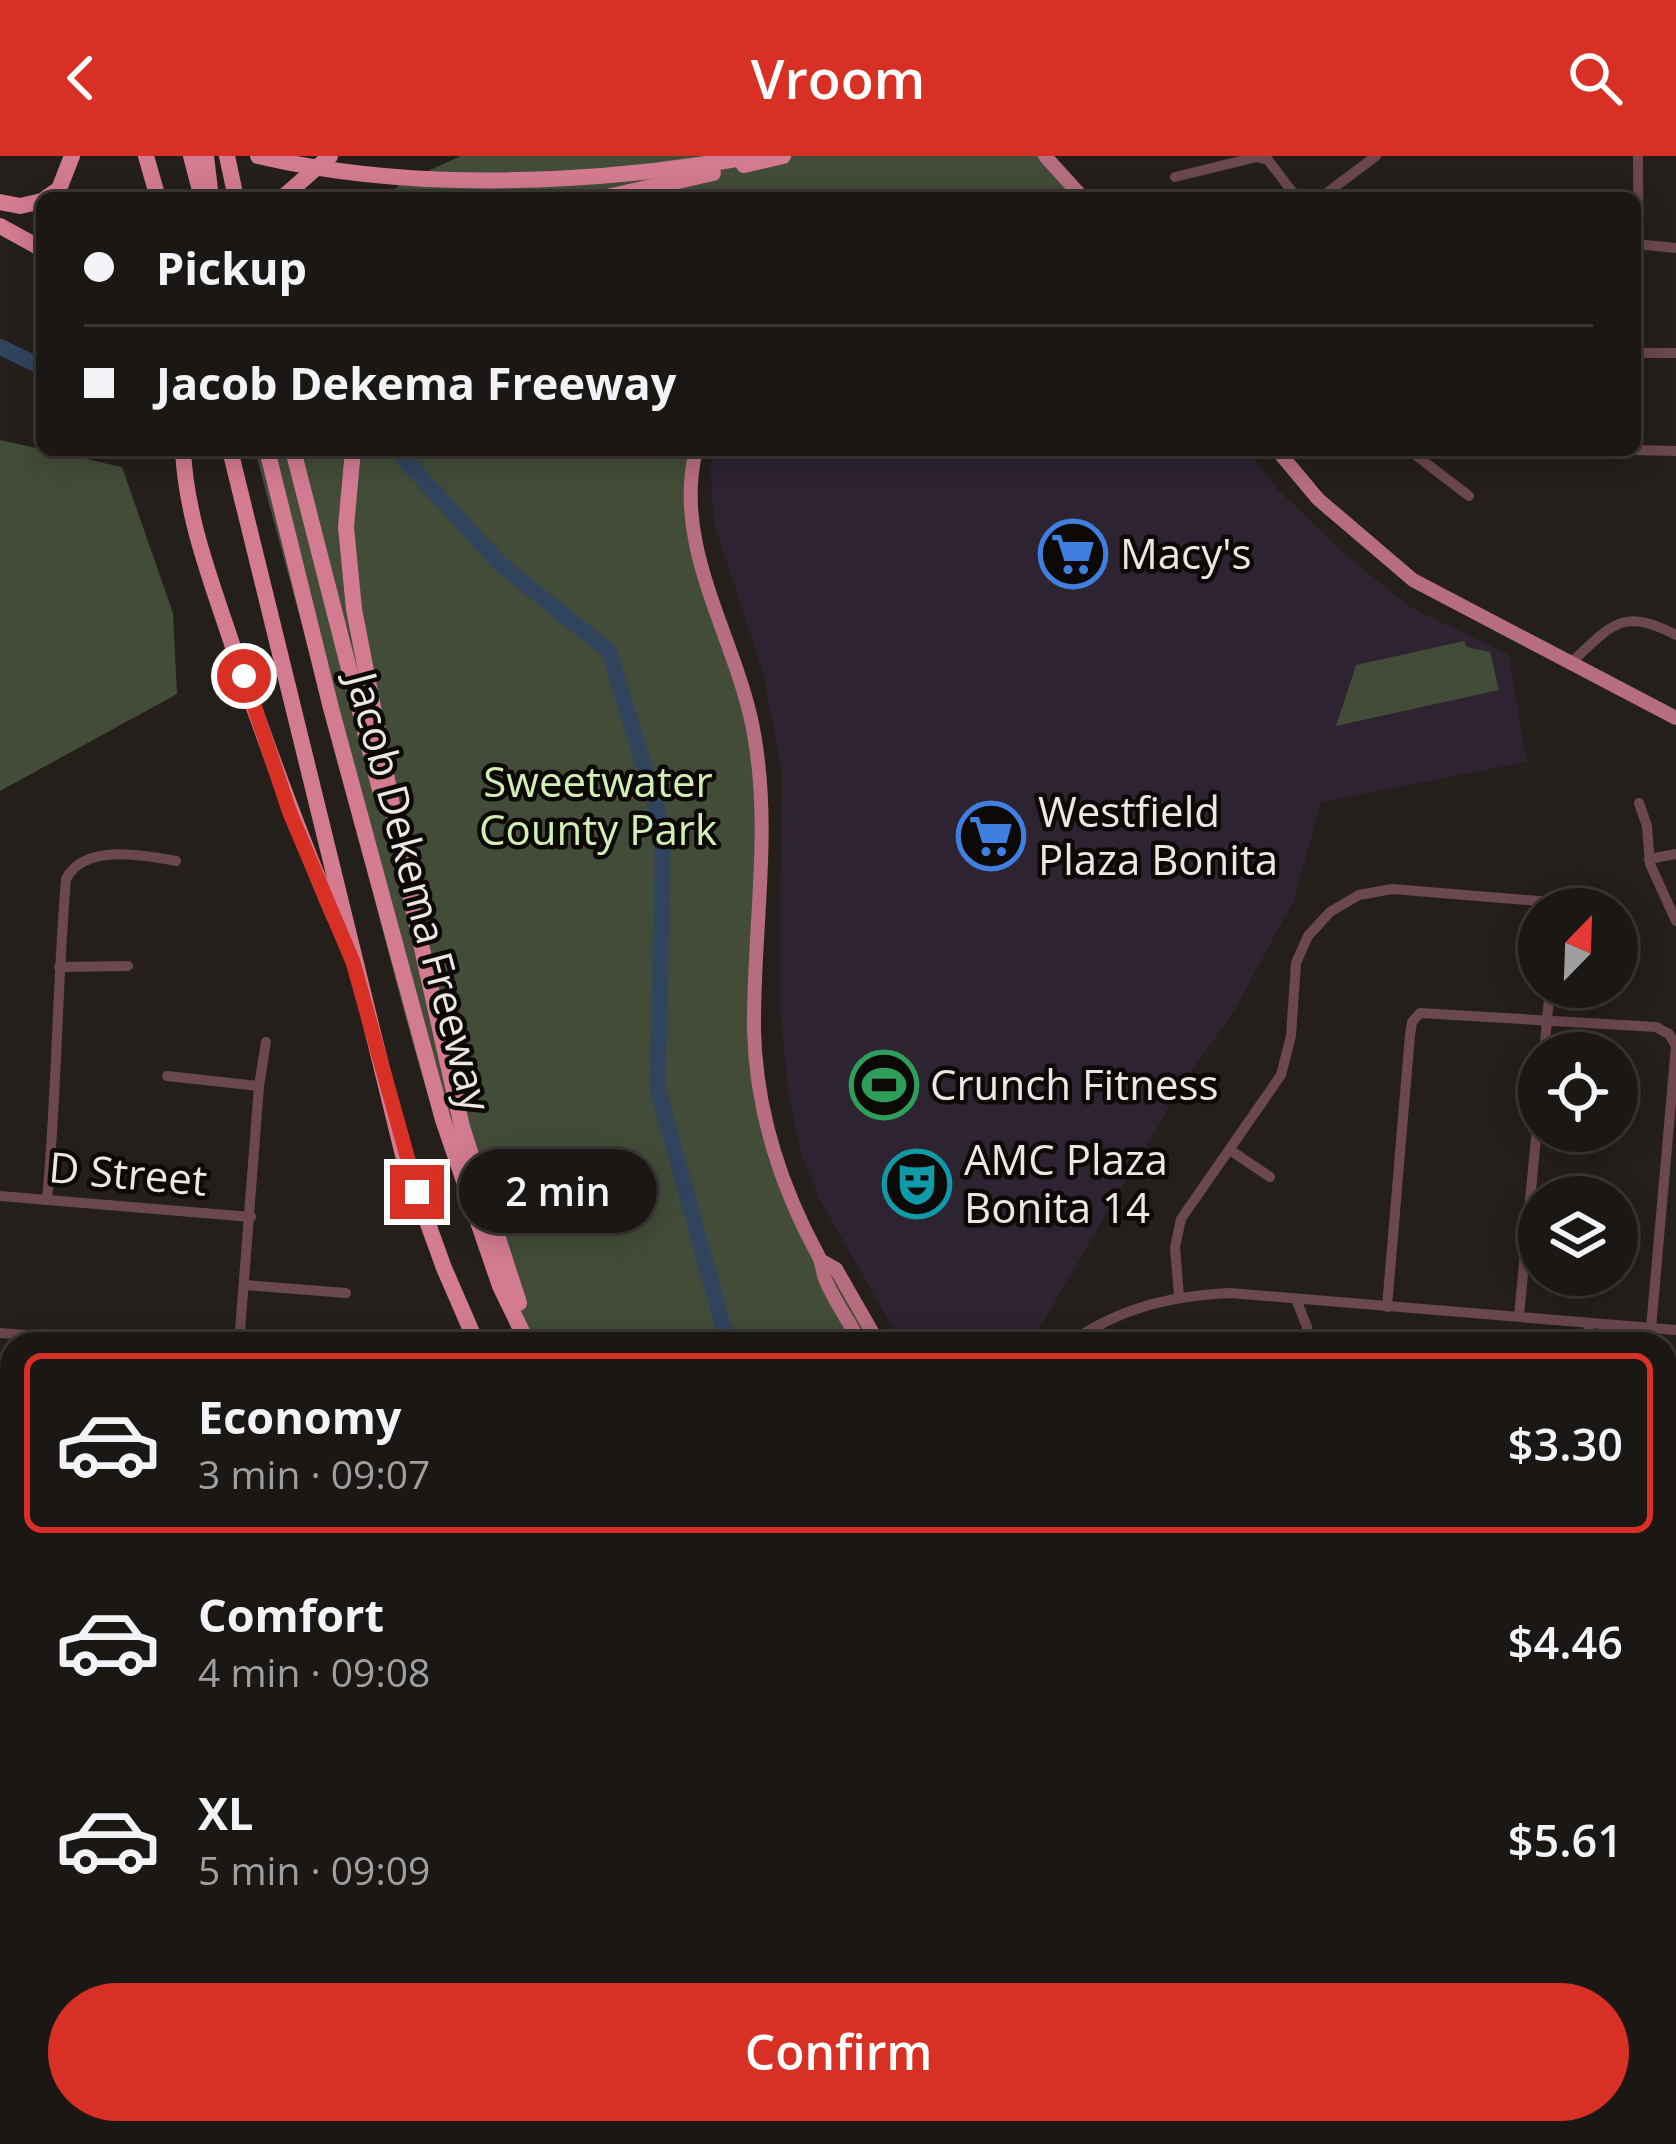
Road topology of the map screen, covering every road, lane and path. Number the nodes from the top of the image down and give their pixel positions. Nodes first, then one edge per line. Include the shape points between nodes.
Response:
1 (72, 156) edge
2 (146, 156) edge
3 (258, 156) edge
4 (330, 156) edge
5 (755, 156) edge
6 (782, 156) edge
7 (1045, 156) edge
8 (1376, 156) edge
9 (1638, 156) edge
10 (1175, 177) dead end
11 (54, 192) edge
12 (156, 192) edge
13 (289, 192) edge
14 (629, 192) edge
15 (1078, 192) edge
16 (1292, 192) edge
17 (1328, 192) edge
18 (1637, 192) edge
19 (36, 201) edge
20 (0, 202) edge
21 (0, 226) edge
22 (1641, 244) edge
23 (36, 246) edge
24 (1676, 248) edge
25 (1641, 353) edge
26 (1676, 353) edge
27 (1641, 450) edge
28 (1676, 451) edge
29 (184, 456) edge
30 (222, 456) edge
31 (232, 456) edge
32 (270, 456) edge
33 (295, 456) edge
34 (352, 456) edge
35 (695, 456) edge
36 (1281, 456) edge
37 (1417, 456) edge
38 (243, 495) junction
39 (1469, 496) dead end
40 (1676, 635) edge
41 (1574, 661) junction
42 (1676, 718) edge
43 (1639, 803) dead end
44 (1676, 854) edge
45 (1649, 859) junction
46 (176, 861) dead end
47 (406, 877) junction
48 (1518, 903) edge
49 (1675, 915) edge
50 (353, 962) junction
51 (128, 966) dead end
52 (59, 967) junction
53 (1548, 1008) edge
54 (1547, 1020) junction
55 (1546, 1032) edge
56 (266, 1042) dead end
57 (167, 1076) dead end
58 (259, 1085) junction
59 (1672, 1126) edge
60 (1230, 1150) junction
61 (1535, 1152) edge
62 (1270, 1177) dead end
63 (0, 1196) edge
64 (47, 1200) junction
65 (251, 1217) junction
66 (822, 1261) junction
67 (245, 1285) junction
68 (346, 1293) dead end
69 (1180, 1296) junction
70 (1296, 1299) junction
71 (1388, 1307) junction
72 (1519, 1316) junction
73 (1589, 1323) junction
74 (1651, 1328) junction
75 (1676, 1330) edge
76 (240, 1332) edge
77 (472, 1332) edge
78 (524, 1332) edge
79 (526, 1332) edge
80 (854, 1332) edge
81 (872, 1332) edge
82 (1086, 1332) edge
83 (1307, 1332) edge
84 (1589, 1332) edge

1 - 11 highway
2 - 12 highway
3 - 5 highway via 400,175 505,178 636,173
4 - 13 highway, bridge
6 - 14 highway
7 - 15 main road
8 - 17 street
9 - 18 street
10 - 16 street via 1258,157
19 - 20 highway
21 - 23 highway
22 - 24 street
25 - 26 street
27 - 28 street
29 - 50 highway via 206,564 290,813
30 - 38 highway
31 - 38 highway, Jacob Dekema Freeway
32 - 78 highway, Jacob Dekema Freeway via 443,1120
33 - 47 highway
34 - 47 highway via 346,527 354,609
35 - 66 main road via 692,536 760,770 754,1029 765,1121 785,1187
36 - 41 main road via 1318,500 1413,580
37 - 39 street
38 - 50 highway, Jacob Dekema Freeway
40 - 41 street via 1624,620
41 - 42 main road
43 - 45 street
44 - 45 street
45 - 49 street
46 - 52 street via 135,853 71,868
47 - 79 highway via 462,1127
48 - 60 street via 1392,889 1330,912 1296,963 1281,1076
50 - 77 highway, Jacob Dekema Freeway via 403,1155
51 - 52 street
52 - 64 street
53 - 54 street
54 - 55 street
54 - 59 street via 1669,1034 1676,1046
54 - 71 street via 1432,1012 1412,1022
56 - 58 street
57 - 58 street
58 - 65 street
59 - 74 street
60 - 62 street
60 - 69 street via 1181,1220 1174,1247
61 - 72 street
63 - 64 street, D Street
64 - 65 street, D Street
65 - 67 street
66 - 80 main road
66 - 81 main road via 836,1269
67 - 68 street
67 - 76 street
69 - 70 street
69 - 82 street
70 - 71 street
70 - 83 street
71 - 72 street
72 - 73 street
73 - 74 street
73 - 84 street
74 - 75 street

